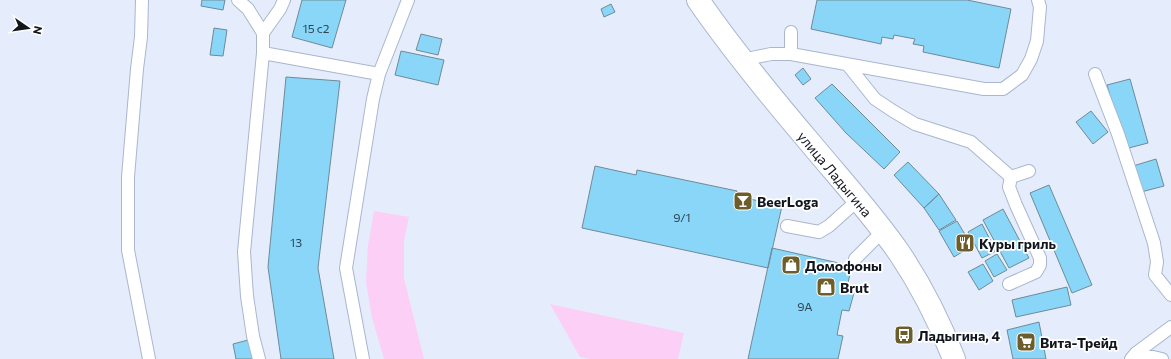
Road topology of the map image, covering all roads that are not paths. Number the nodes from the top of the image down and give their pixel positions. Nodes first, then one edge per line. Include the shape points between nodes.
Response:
1 (142, 0) edge
2 (238, 0) edge
3 (284, 0) edge
4 (408, 0) edge
5 (698, 0) edge
6 (1038, 0) edge
7 (791, 32) dead end
8 (262, 33) junction
9 (262, 53) junction
10 (791, 54) junction
11 (742, 60) junction
12 (847, 64) junction
13 (379, 74) junction
14 (1095, 74) dead end
15 (1029, 171) dead end
16 (1011, 178) junction
17 (858, 200) junction
18 (787, 226) dead end
19 (883, 231) junction
20 (855, 259) dead end
21 (1009, 284) dead end
22 (1171, 295) edge
23 (1171, 327) edge
24 (1133, 356) edge
25 (149, 359) edge
26 (259, 359) edge
27 (363, 359) edge
28 (954, 359) edge
29 (1162, 359) edge

1 - 25 lane via 128,177 128,250
2 - 8 lane via 248,9
3 - 8 lane
4 - 13 lane
5 - 11 street, улица Ладыгина
6 - 12 lane via 1040,7 1037,41 1031,59 1022,76 1003,89 984,89
7 - 10 lane
8 - 9 lane
9 - 13 lane
9 - 26 lane via 244,252 249,309
10 - 11 lane via 771,54
10 - 12 lane
11 - 17 street, улица Ладыгина
12 - 16 lane via 875,99 915,124 971,142
13 - 27 lane via 346,268
14 - 22 lane via 1154,243 1157,262 1155,274
15 - 16 lane
16 - 21 lane via 1009,187 1040,258 1040,265 1036,272
17 - 18 lane via 819,232
17 - 19 street, улица Ладыгина
19 - 20 lane
19 - 28 street, улица Ладыгина via 900,254 936,317
23 - 24 lane
24 - 29 lane

